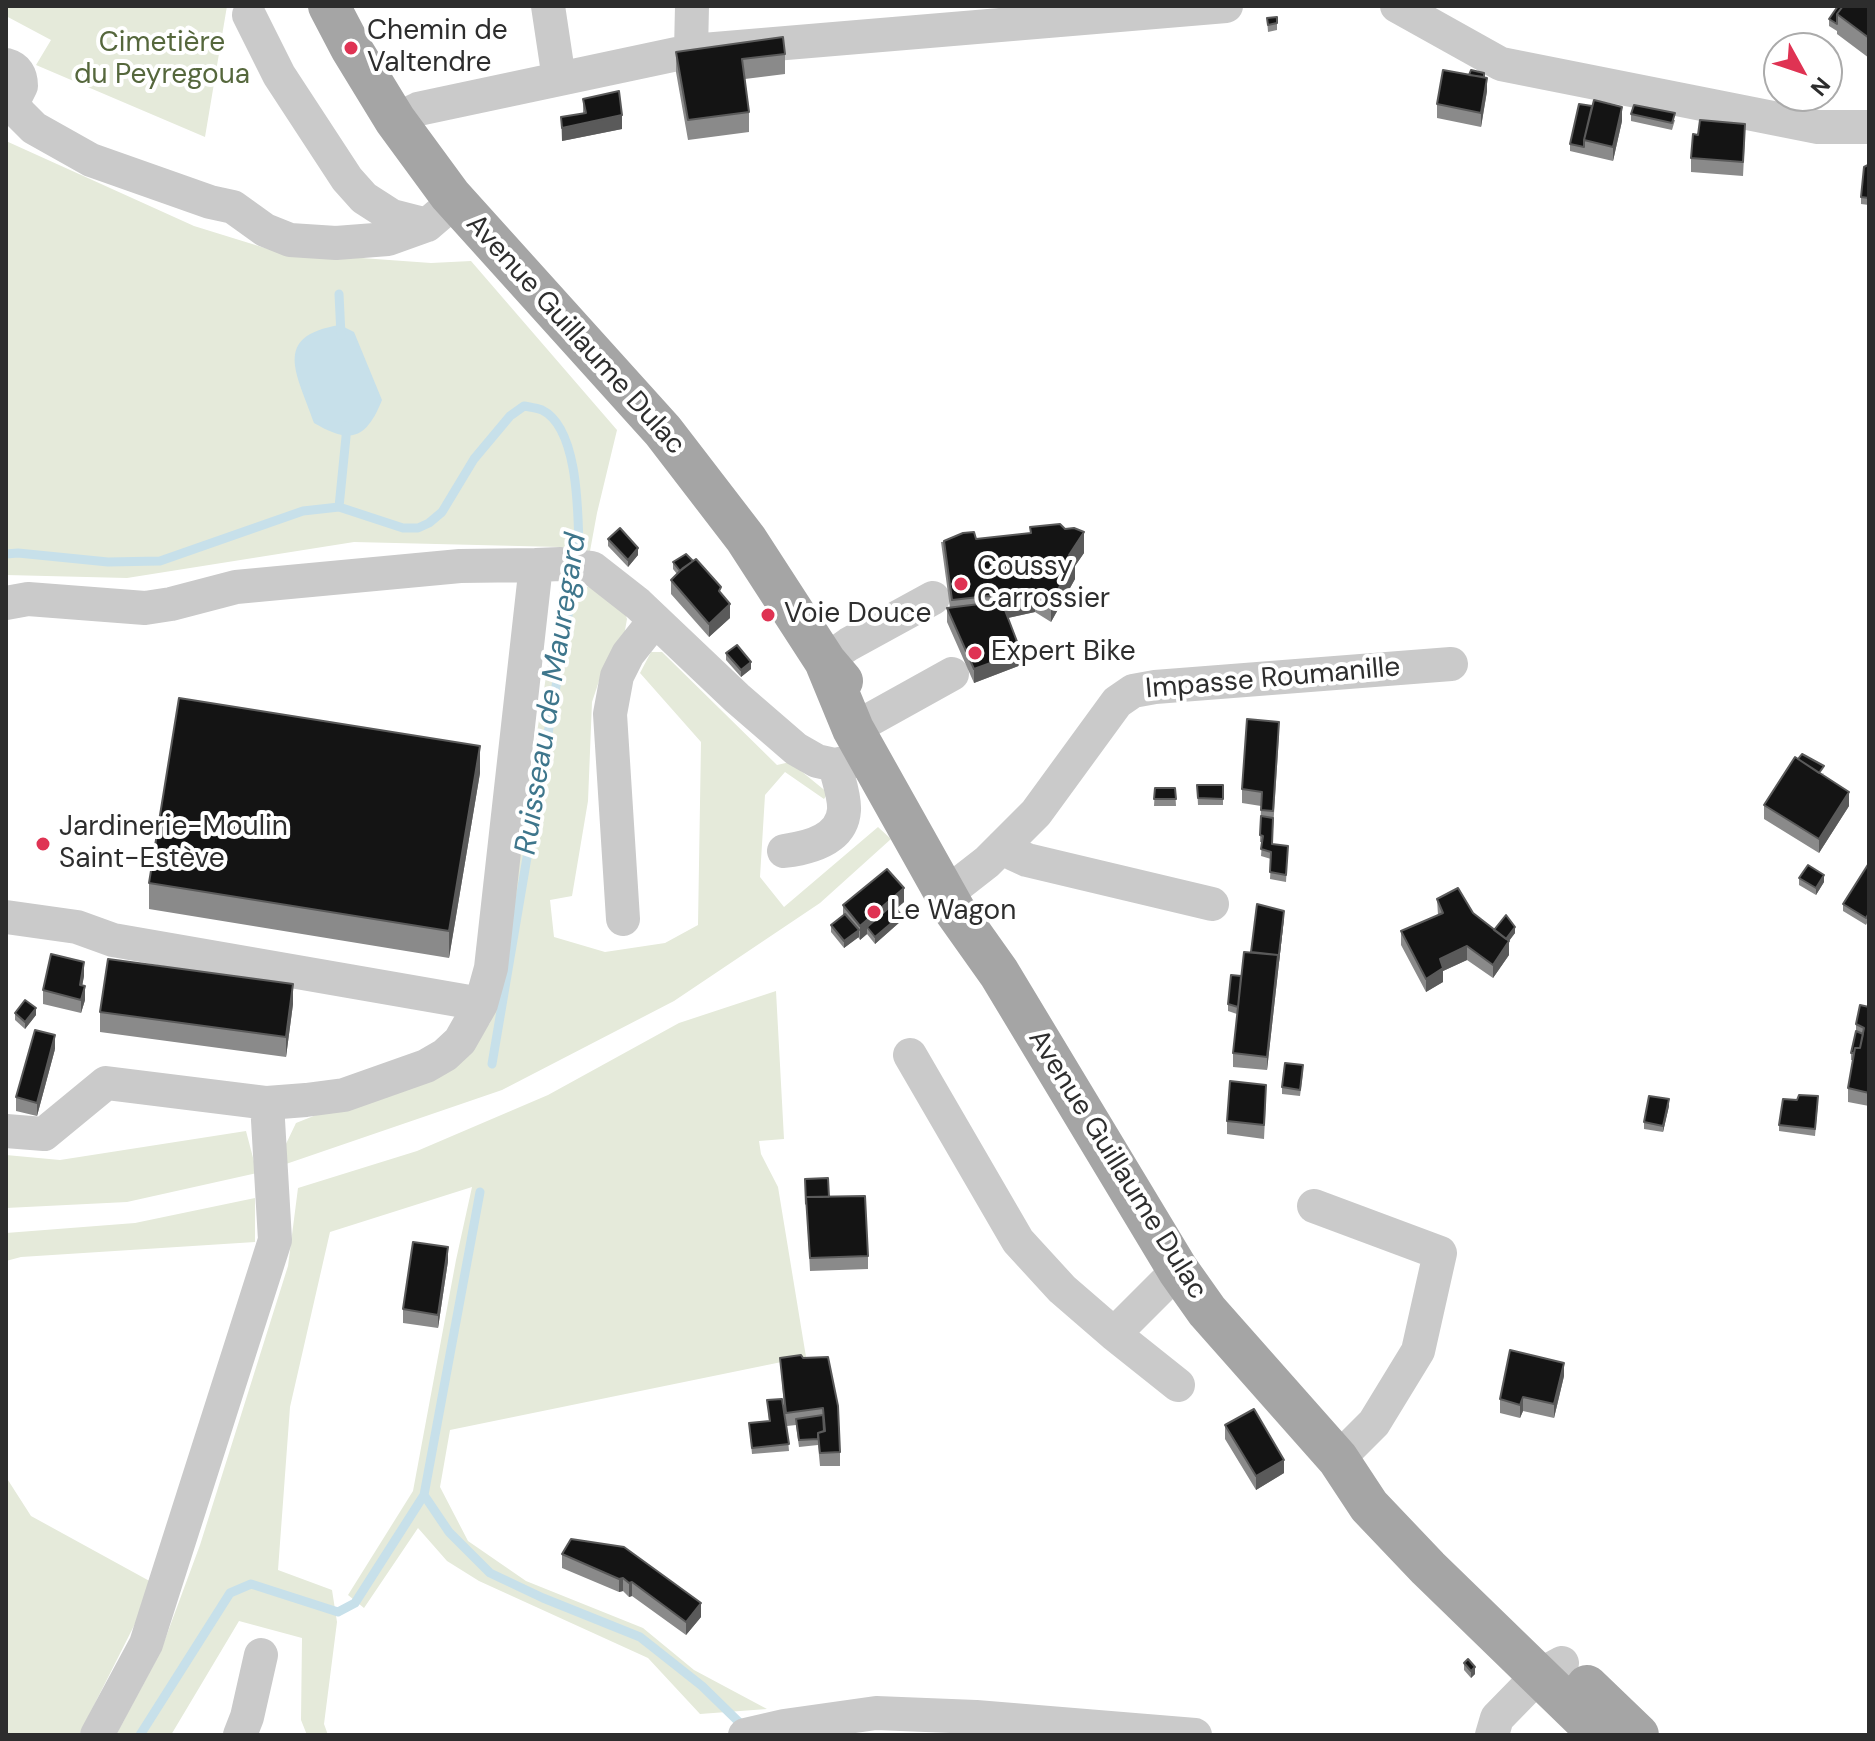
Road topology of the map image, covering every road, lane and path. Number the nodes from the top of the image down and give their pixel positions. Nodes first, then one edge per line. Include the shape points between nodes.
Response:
1 (329, 6) edge
2 (548, 6) edge
3 (692, 6) edge
4 (1226, 6) edge
5 (1398, 6) edge
6 (249, 15) dead end
7 (691, 51) junction
8 (6, 65) edge
9 (559, 79) junction
10 (8, 103) edge
11 (395, 120) junction
12 (1869, 127) edge
13 (441, 213) junction
14 (563, 566) junction
15 (933, 598) dead end
16 (6, 603) edge
17 (655, 620) junction
18 (825, 661) junction
19 (1451, 664) dead end
20 (952, 674) dead end
21 (857, 741) junction
22 (1003, 846) junction
23 (784, 851) dead end
24 (954, 887) junction
25 (1212, 904) dead end
26 (6, 917) edge
27 (623, 919) dead end
28 (481, 1004) junction
29 (910, 1055) dead end
30 (267, 1103) junction
31 (6, 1131) edge
32 (1314, 1206) dead end
33 (1178, 1270) junction
34 (1114, 1334) junction
35 (1178, 1385) dead end
36 (1338, 1459) junction
37 (261, 1655) dead end
38 (1550, 1669) junction
39 (836, 1727) edge
40 (1489, 1729) edge
41 (1614, 1729) edge
42 (97, 1735) edge
43 (240, 1735) edge
44 (745, 1735) edge
45 (1195, 1735) edge

1 - 11 main road, Avenue Guillaume Dulac
2 - 9 street
3 - 7 street
4 - 7 street
5 - 12 street via 1501,64 1818,127
6 - 13 street via 279,75 364,198 392,216
7 - 9 street
8 - 10 street via 21,79 20,92
9 - 11 street via 418,109
10 - 13 street via 34,128 91,160 233,207 290,240 388,239
11 - 13 main road, Avenue Guillaume Dulac
13 - 18 main road, Avenue Guillaume Dulac via 663,431 746,539
14 - 16 street via 460,566 236,587 145,608 28,599
14 - 17 street via 638,604
14 - 28 street
15 - 18 street
17 - 21 street via 796,749 817,761
17 - 27 street via 617,676 610,714
18 - 21 main road, Avenue Guillaume Dulac
19 - 22 street, Impasse Roumanille via 1133,691 1117,702 1036,813
20 - 21 street
21 - 23 street via 838,830 809,848
21 - 24 main road, Avenue Guillaume Dulac
22 - 24 street, Impasse Roumanille
22 - 25 street via 1027,860
24 - 33 main road, Avenue Guillaume Dulac via 999,973
26 - 28 street
28 - 30 street via 460,1041 426,1066 344,1095
29 - 34 street via 1018,1241
30 - 31 street via 106,1083 44,1134
30 - 42 street via 275,1240 146,1644
32 - 36 street via 1440,1253 1418,1351 1374,1423
33 - 34 street
33 - 36 main road, Avenue Guillaume Dulac via 1207,1311
34 - 35 street
36 - 38 main road, Avenue Guillaume Dulac via 1382,1489
37 - 43 street
38 - 40 street
38 - 41 main road, Avenue Guillaume Dulac
39 - 44 street via 784,1726
39 - 45 street via 891,1713

